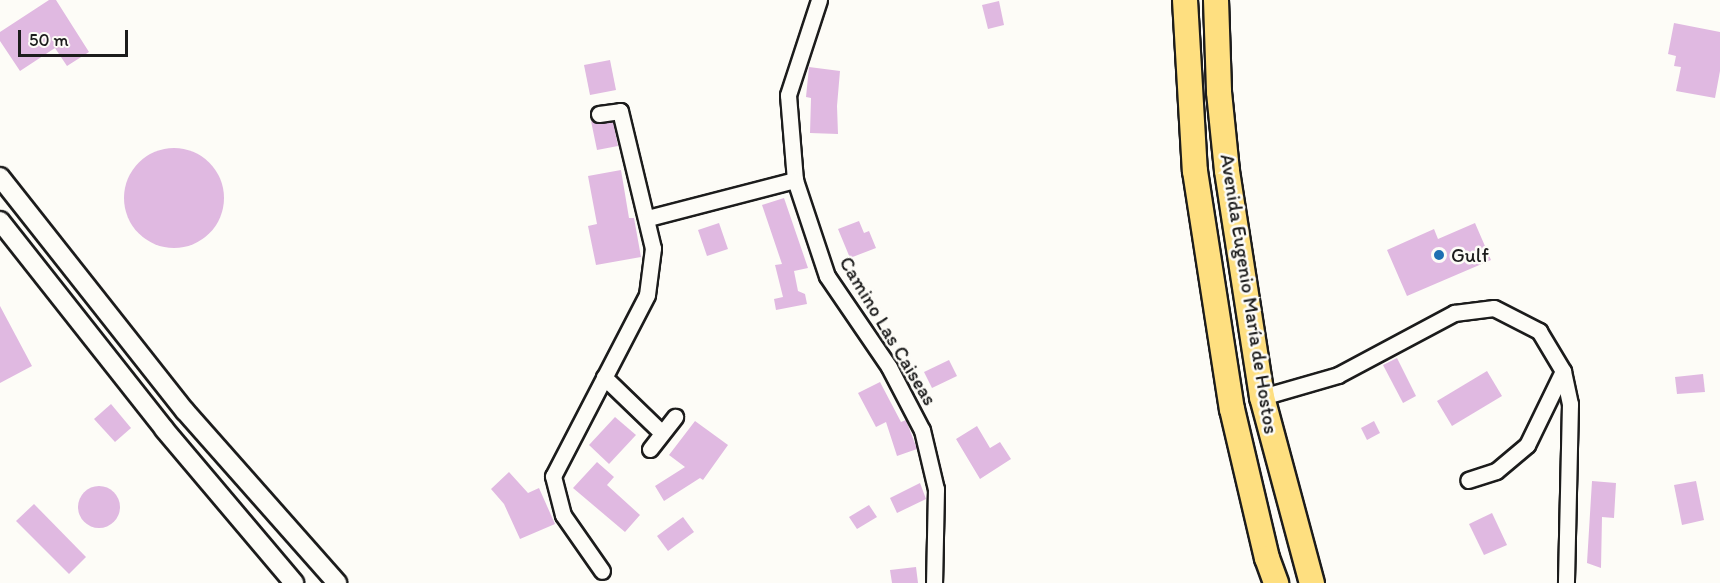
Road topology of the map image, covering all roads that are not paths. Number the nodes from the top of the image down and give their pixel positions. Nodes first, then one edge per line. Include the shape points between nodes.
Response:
1 (819, 0) edge
2 (1185, 0) edge
3 (1216, 0) edge
4 (599, 114) dead end
5 (0, 177) edge
6 (795, 180) junction
7 (648, 218) junction
8 (0, 221) edge
9 (146, 362) junction
10 (1563, 371) junction
11 (604, 377) junction
12 (124, 379) junction
13 (1262, 397) junction
14 (675, 417) dead end
15 (661, 432) junction
16 (650, 449) dead end
17 (1468, 480) dead end
18 (602, 571) dead end
19 (294, 583) edge
20 (337, 583) edge
21 (933, 583) edge
22 (1276, 583) edge
23 (1312, 583) edge
24 (1566, 583) edge

1 - 6 street, Camino Las Caiseas via 788,95
2 - 22 highway, Avenida Eugenio María de Hostos via 1195,171 1232,409
3 - 13 highway, Avenida Eugenio María de Hostos via 1227,171
4 - 7 street via 620,111
5 - 9 street
6 - 7 street
6 - 21 street, Camino Las Caiseas via 827,276 889,367 922,430 936,489
7 - 11 street via 653,248 647,295
8 - 12 street
9 - 12 street
9 - 20 street
10 - 13 street via 1539,330 1494,308 1454,313 1338,375
10 - 17 street via 1527,445 1496,471
10 - 24 street via 1570,404
11 - 15 street
11 - 18 street via 553,476 563,515
12 - 19 street
13 - 23 highway, Avenida Eugenio María de Hostos
14 - 15 street
15 - 16 street

